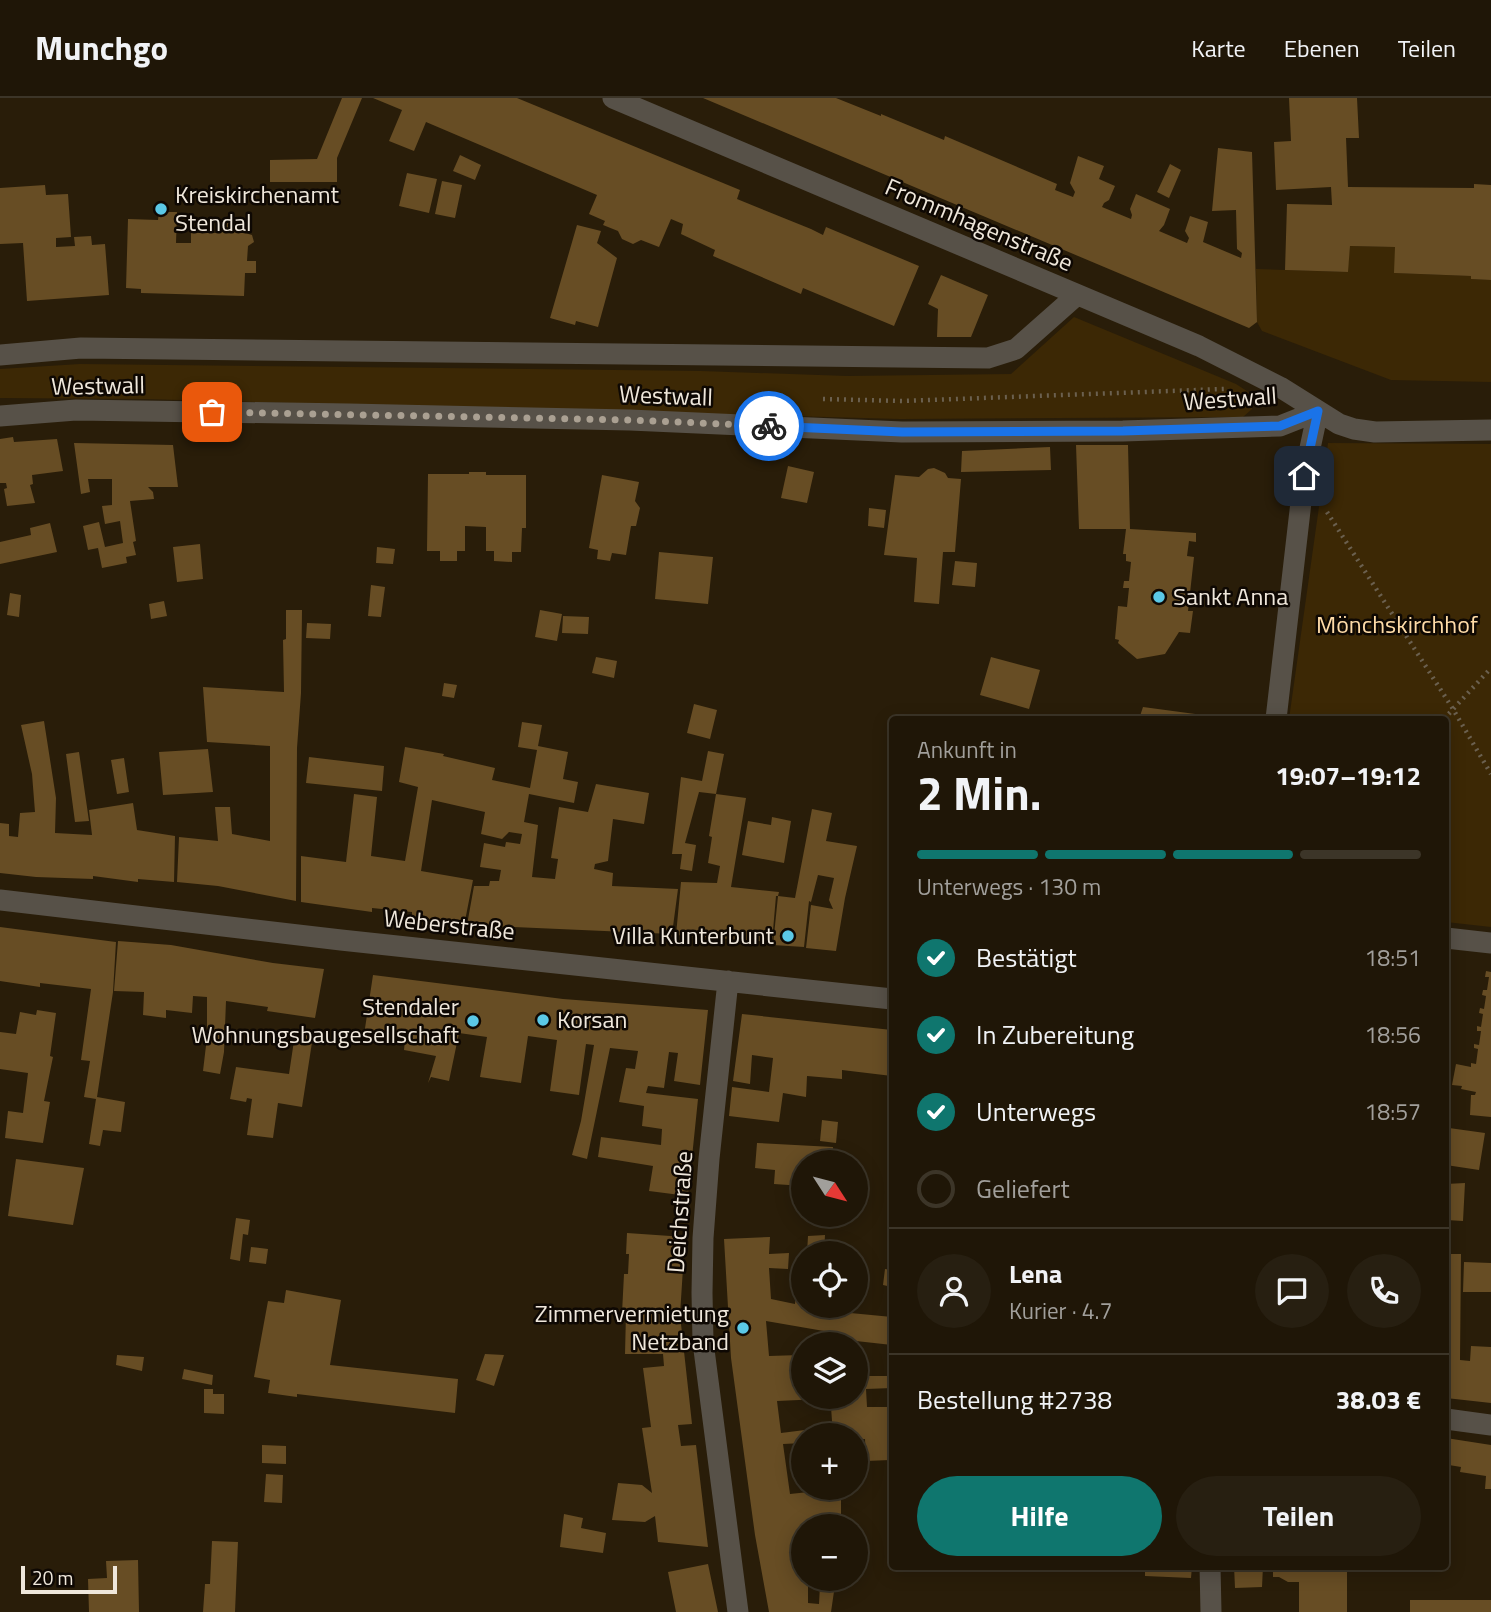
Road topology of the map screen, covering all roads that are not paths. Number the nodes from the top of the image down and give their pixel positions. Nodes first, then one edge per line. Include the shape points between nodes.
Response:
1 (613, 98) edge
2 (1077, 295) junction
3 (0, 355) edge
4 (1318, 411) junction
5 (0, 416) edge
6 (1491, 430) edge
7 (1276, 716) edge
8 (0, 900) edge
9 (1449, 938) edge
10 (1491, 943) edge
11 (729, 981) junction
12 (889, 999) edge
13 (1449, 1419) edge
14 (1491, 1425) edge
15 (1210, 1570) edge
16 (738, 1612) edge
17 (1211, 1612) edge

1 - 2 street, Frommhagenstraße
2 - 3 street, Westwall via 1016,349 988,358 81,348
2 - 4 street, Frommhagenstraße via 1199,346
4 - 5 street, Westwall via 1280,426 902,432 630,420 103,410
4 - 6 street via 1339,424 1375,432
4 - 7 street via 1304,476
8 - 11 street, Weberstraße
9 - 10 street
11 - 12 street, Weberstraße
11 - 16 street, Deichstraße via 707,1186 702,1293 703,1342
13 - 14 street
15 - 17 street

